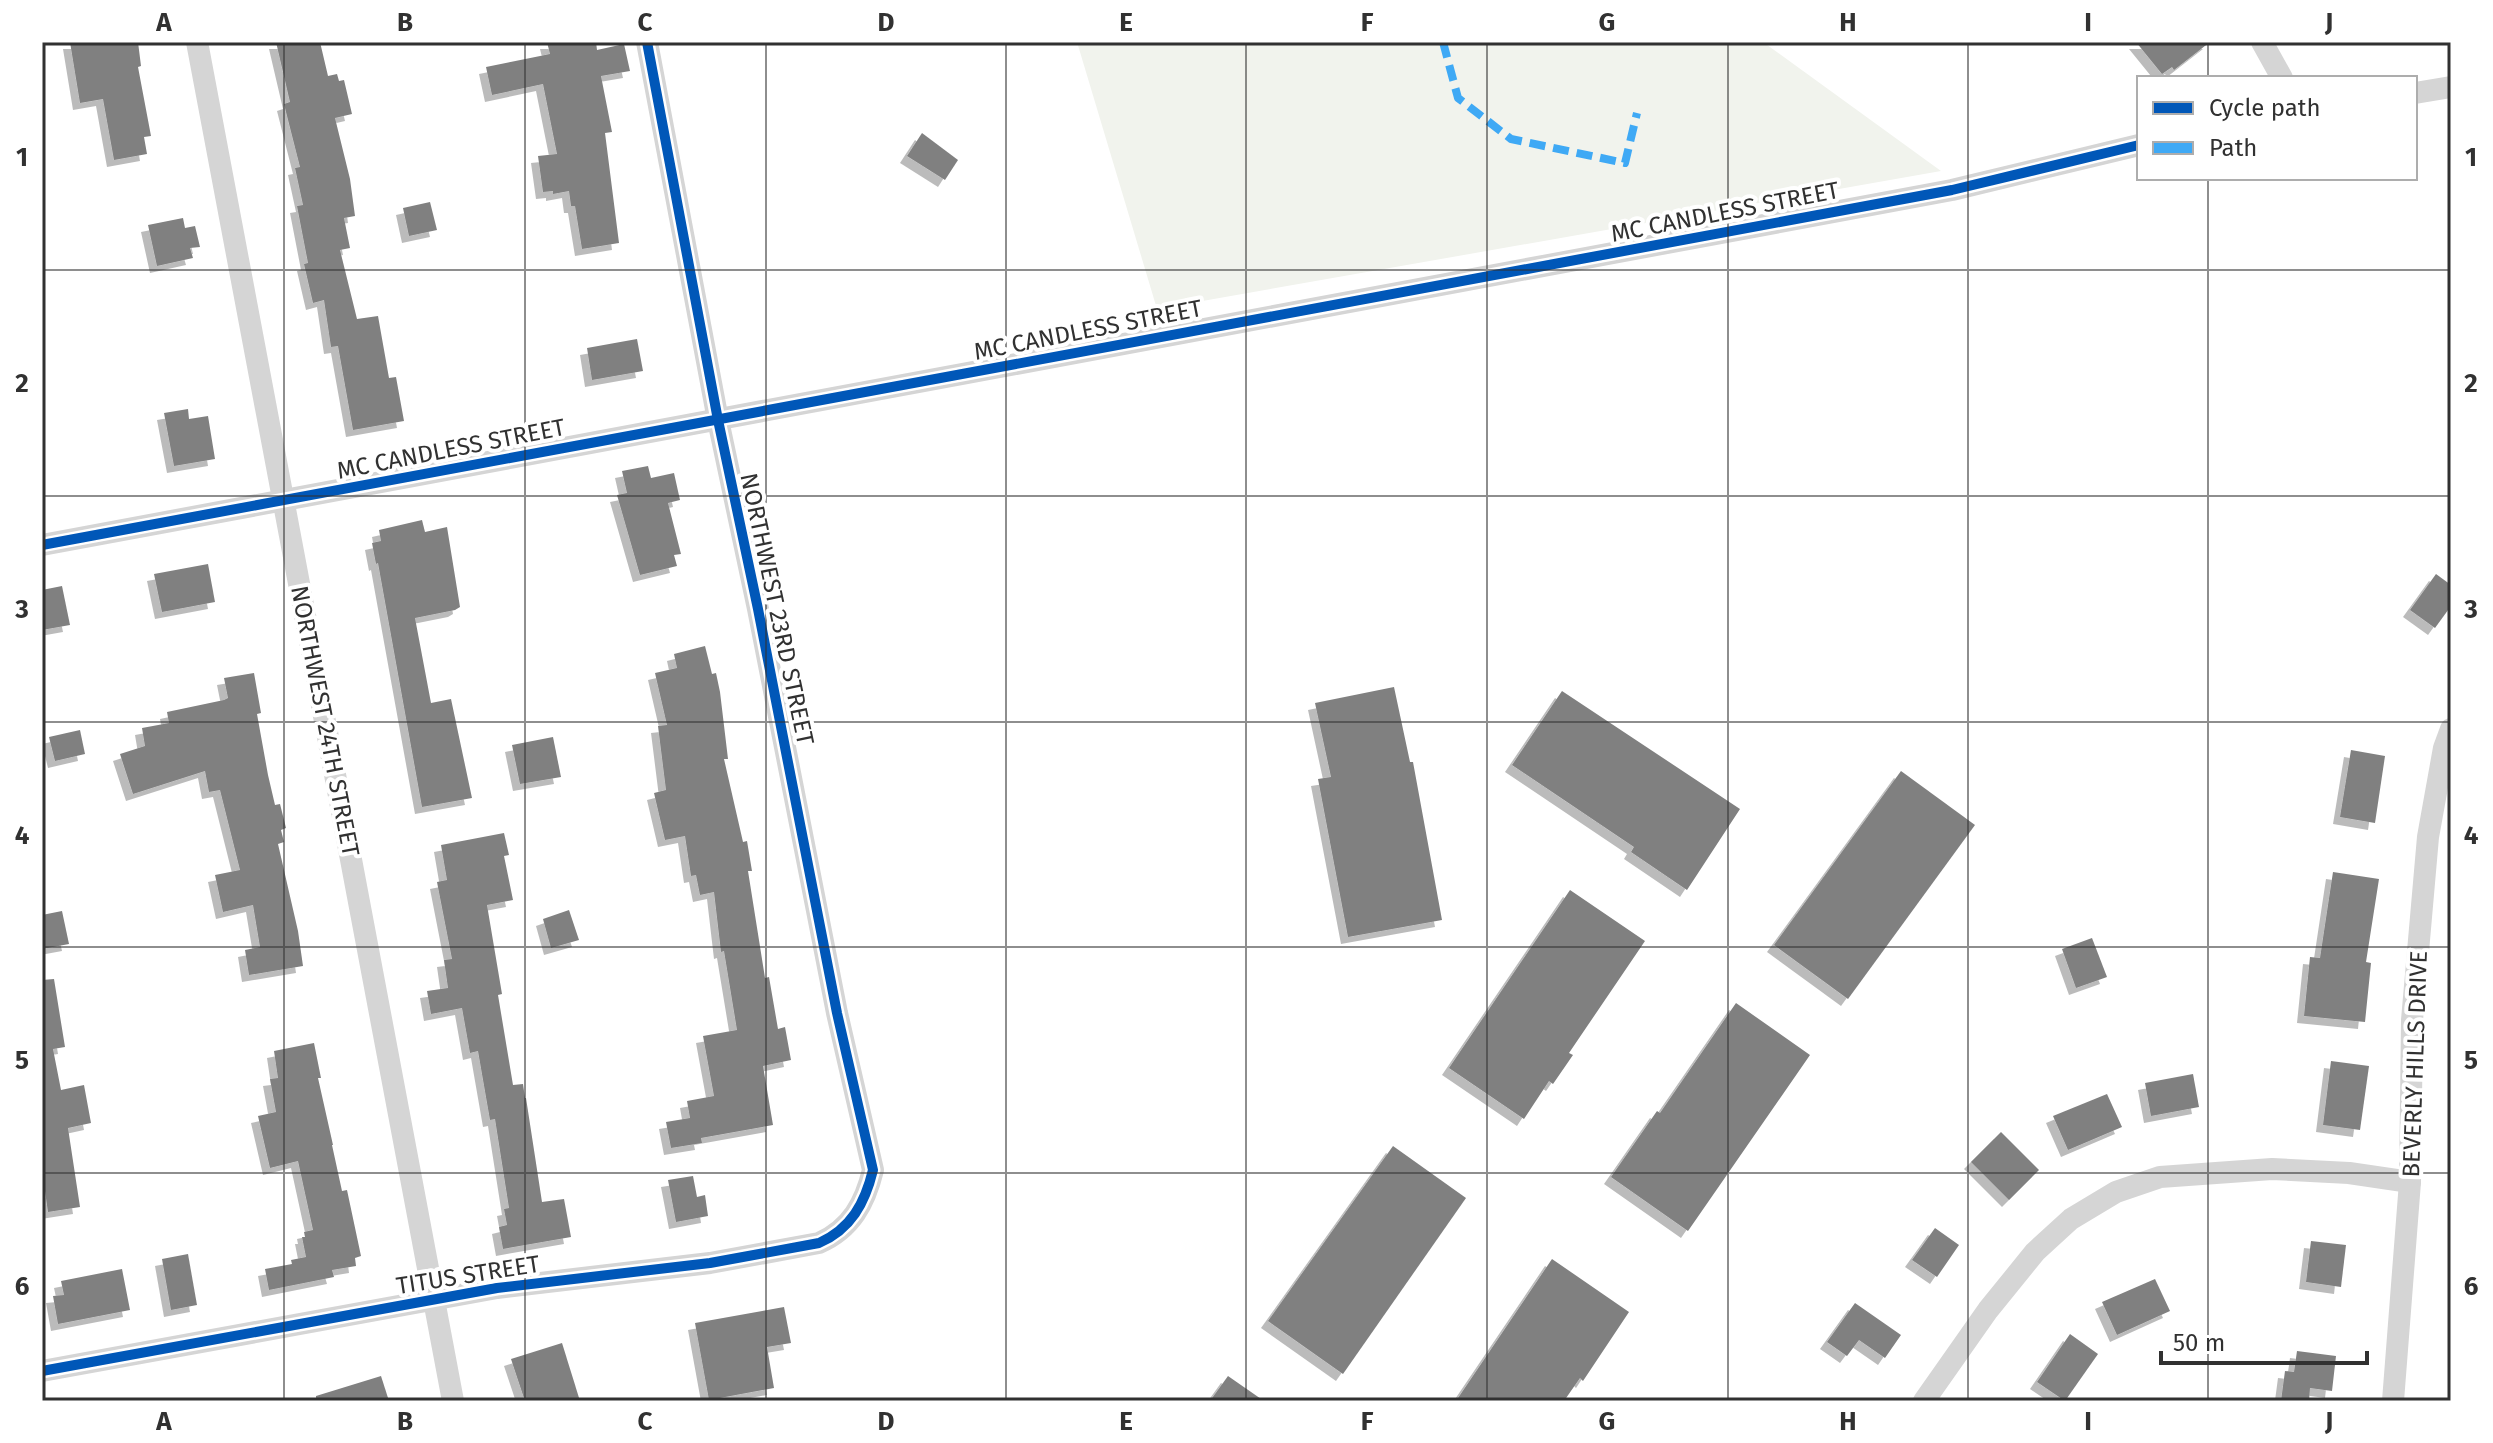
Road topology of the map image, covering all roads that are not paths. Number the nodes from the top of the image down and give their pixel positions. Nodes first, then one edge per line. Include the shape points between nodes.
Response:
1 (197, 42) edge
2 (647, 42) edge
3 (2262, 42) edge
4 (2281, 76) edge
5 (2451, 87) edge
6 (2417, 93) edge
7 (2137, 145) edge
8 (718, 420) junction
9 (283, 500) junction
10 (42, 545) edge
11 (2451, 729) edge
12 (870, 1182) joint
13 (2410, 1182) junction
14 (434, 1300) junction
15 (42, 1371) edge
16 (453, 1401) edge
17 (1924, 1401) edge
18 (2393, 1401) edge

1 - 9 street, NORTHWEST 24TH STREET
2 - 8 street, NORTHWEST 23RD STREET
3 - 4 street
5 - 6 street
7 - 8 street, MC CANDLESS STREET via 1952,190
8 - 9 street, MC CANDLESS STREET
8 - 12 street, NORTHWEST 23RD STREET via 873,1170
9 - 10 street, MC CANDLESS STREET
9 - 14 street, NORTHWEST 24TH STREET
11 - 13 street, BEVERLY HILLS DRIVE via 2428,837 2412,1020
12 - 14 street, TITUS STREET via 850,1221 819,1243
13 - 17 street via 2272,1169 2160,1177 2116,1192 2071,1219 2035,1252
13 - 18 street, BEVERLY HILLS DRIVE
14 - 15 street, TITUS STREET
14 - 16 street, NORTHWEST 24TH STREET

